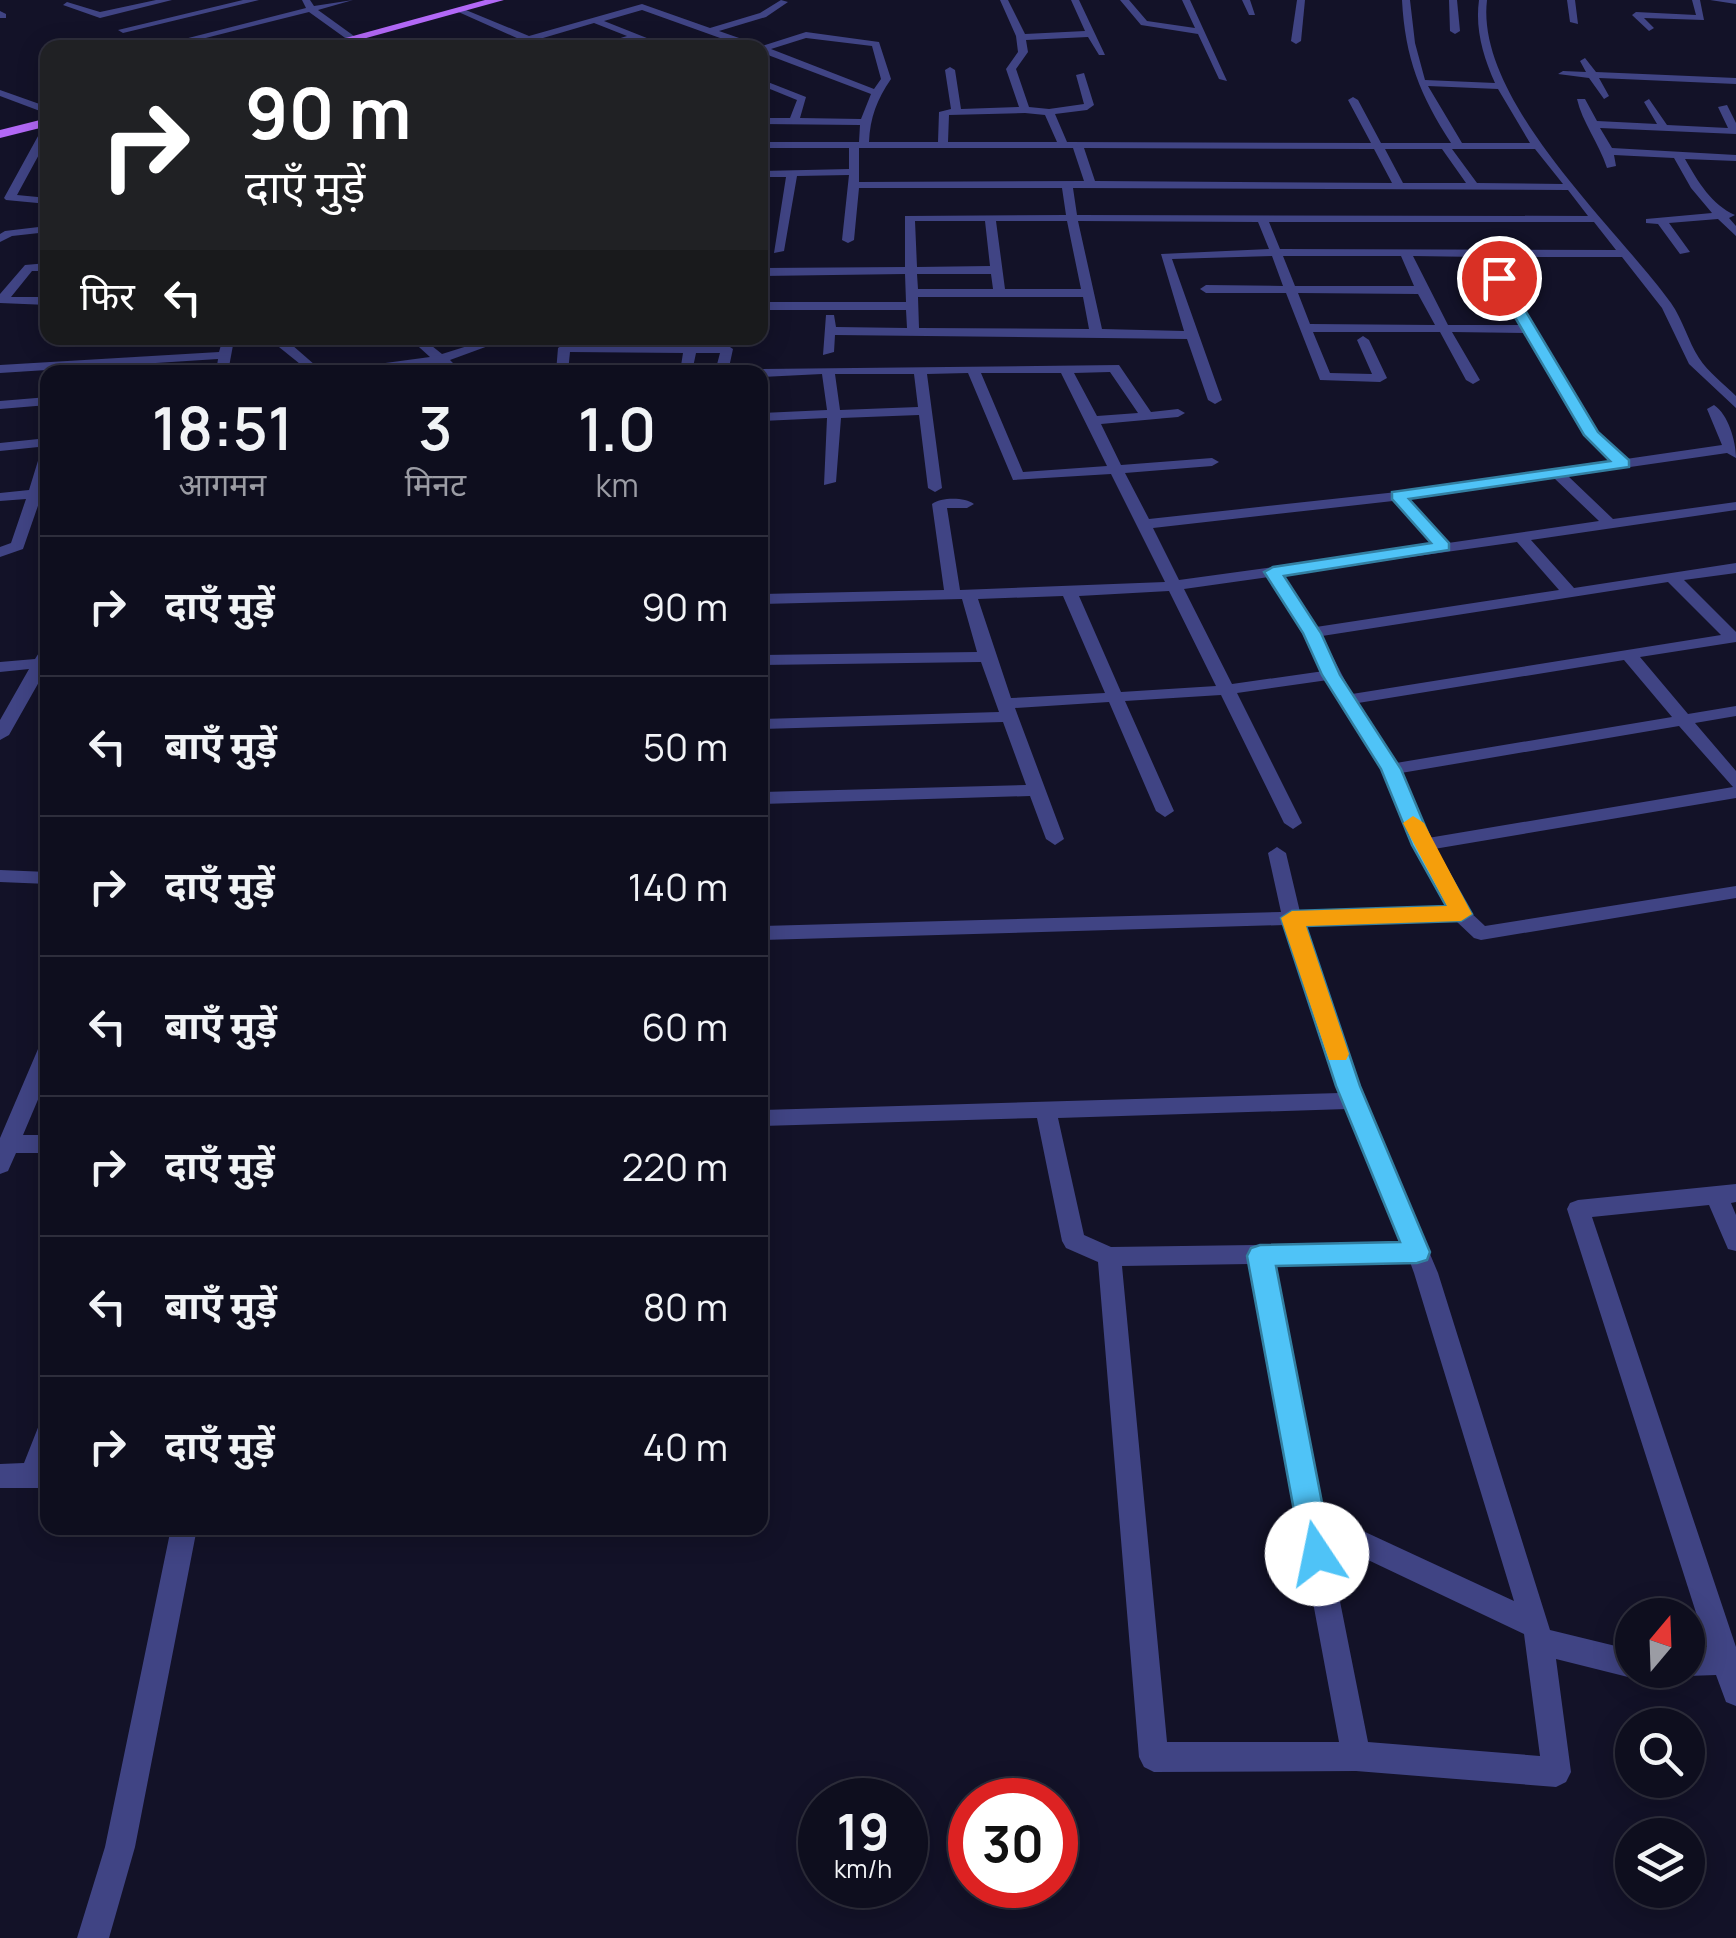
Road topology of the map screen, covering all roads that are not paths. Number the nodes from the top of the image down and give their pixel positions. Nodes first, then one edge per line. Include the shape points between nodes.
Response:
1 (54, 0) edge
2 (86, 0) edge
3 (168, 0) edge
4 (255, 0) edge
5 (348, 0) edge
6 (498, 0) edge
7 (515, 0) edge
8 (1004, 0) edge
9 (1075, 0) edge
10 (1124, 0) edge
11 (1186, 0) edge
12 (1246, 0) edge
13 (1301, 0) edge
14 (1406, 0) edge
15 (1453, 0) edge
16 (1483, 0) edge
17 (1572, 0) edge
18 (1632, 0) edge
19 (1696, 0) edge
20 (1714, 0) edge
21 (1736, 1) edge
22 (784, 2) edge
23 (309, 4) edge
24 (67, 5) junction
25 (465, 7) edge
26 (1252, 14) dead end
27 (1636, 15) junction
28 (594, 20) junction
29 (1575, 22) dead end
30 (1649, 28) dead end
31 (123, 30) dead end
32 (709, 31) junction
33 (1455, 31) dead end
34 (1204, 32) junction
35 (1091, 34) junction
36 (636, 36) junction
37 (1021, 37) junction
38 (351, 38) junction
39 (528, 39) junction
40 (181, 40) edge
41 (344, 40) edge
42 (359, 40) edge
43 (525, 40) edge
44 (621, 40) edge
45 (647, 40) edge
46 (736, 40) edge
47 (1296, 41) dead end
48 (768, 46) edge
49 (768, 51) edge
50 (1102, 53) dead end
51 (796, 61) junction
52 (1585, 61) dead end
53 (1700, 64) dead end
54 (778, 67) dead end
55 (950, 70) dead end
56 (1563, 74) dead end
57 (1081, 76) dead end
58 (1592, 76) junction
59 (1224, 79) dead end
60 (1710, 80) junction
61 (1736, 81) edge
62 (1419, 83) junction
63 (768, 86) edge
64 (1502, 86) junction
65 (876, 93) junction
66 (0, 94) edge
67 (1604, 96) dead end
68 (1353, 100) dead end
69 (1581, 101) dead end
70 (1736, 101) edge
71 (1649, 102) dead end
72 (1723, 107) dead end
73 (1025, 110) junction
74 (956, 112) junction
75 (1049, 112) junction
76 (40, 115) edge
77 (40, 121) edge
78 (768, 122) edge
79 (794, 122) junction
80 (865, 122) junction
81 (1591, 124) junction
82 (1664, 128) junction
83 (1736, 131) edge
84 (0, 132) edge
85 (40, 136) edge
86 (768, 145) edge
87 (859, 145) junction
88 (1070, 145) junction
89 (1444, 145) junction
90 (1458, 145) junction
91 (943, 146) junction
92 (1378, 146) junction
93 (1538, 146) junction
94 (1608, 151) junction
95 (1678, 155) junction
96 (1736, 158) edge
97 (1611, 166) dead end
98 (792, 173) junction
99 (768, 174) edge
100 (854, 178) junction
101 (1091, 184) junction
102 (1067, 185) junction
103 (1151, 185) junction
104 (1320, 186) junction
105 (1400, 186) junction
106 (1474, 187) junction
107 (1572, 187) junction
108 (40, 200) edge
109 (908, 202) junction
110 (1736, 215) edge
111 (1721, 216) junction
112 (990, 218) junction
113 (1072, 218) junction
114 (1262, 218) junction
115 (1334, 218) junction
116 (1167, 219) junction
117 (1598, 219) junction
118 (40, 230) edge
119 (1736, 232) edge
120 (0, 239) edge
121 (848, 240) dead end
122 (778, 251) dead end
123 (1276, 252) junction
124 (1405, 252) junction
125 (1684, 252) dead end
126 (1484, 253) junction
127 (1629, 254) junction
128 (40, 267) edge
129 (996, 270) junction
130 (909, 271) junction
131 (768, 272) edge
132 (1206, 289) dead end
133 (1290, 289) junction
134 (1422, 290) junction
135 (1088, 292) junction
136 (1000, 293) junction
137 (911, 300) junction
138 (40, 301) edge
139 (768, 306) edge
140 (830, 306) junction
141 (1305, 328) junction
142 (1529, 329) junction
143 (1444, 330) junction
144 (829, 331) junction
145 (912, 332) junction
146 (1096, 334) junction
147 (1192, 335) junction
148 (1362, 340) dead end
149 (227, 345) edge
150 (285, 345) edge
151 (423, 345) edge
152 (483, 345) edge
153 (607, 345) edge
154 (715, 345) edge
155 (690, 349) junction
156 (828, 352) dead end
157 (226, 355) junction
158 (440, 359) junction
159 (224, 365) edge
160 (309, 365) edge
161 (398, 365) edge
162 (447, 365) edge
163 (687, 365) edge
164 (0, 369) edge
165 (1066, 369) junction
166 (828, 370) junction
167 (920, 370) junction
168 (973, 370) junction
169 (768, 373) edge
170 (1380, 378) junction
171 (1473, 380) dead end
172 (1387, 393) dead end
173 (1215, 400) dead end
174 (40, 402) edge
175 (1736, 404) edge
176 (0, 405) edge
177 (1714, 409) dead end
178 (924, 411) junction
179 (1178, 413) dead end
180 (834, 414) junction
181 (1148, 416) junction
182 (768, 417) edge
183 (1092, 421) junction
184 (40, 443) edge
185 (0, 446) edge
186 (1733, 451) edge
187 (1212, 462) dead end
188 (1623, 464) junction
189 (1119, 470) junction
190 (1558, 473) junction
191 (830, 482) dead end
192 (935, 488) dead end
193 (40, 493) edge
194 (40, 495) edge
195 (0, 496) edge
196 (1398, 496) junction
197 (967, 504) dead end
198 (1736, 506) edge
199 (1608, 522) junction
200 (1146, 524) junction
201 (1519, 535) junction
202 (1443, 546) junction
203 (0, 552) edge
204 (1736, 568) edge
205 (1273, 572) junction
206 (1672, 577) junction
207 (1176, 585) junction
208 (1069, 592) junction
209 (1570, 592) junction
210 (961, 595) junction
211 (768, 598) edge
212 (1312, 633) junction
213 (1734, 637) edge
214 (1628, 654) junction
215 (987, 657) junction
216 (40, 658) edge
217 (768, 660) edge
218 (40, 664) edge
219 (0, 668) edge
220 (1331, 675) junction
221 (1225, 690) junction
222 (1113, 696) junction
223 (1346, 700) junction
224 (1007, 710) junction
225 (1736, 710) edge
226 (1682, 718) junction
227 (768, 724) edge
228 (0, 735) edge
229 (1391, 769) junction
230 (1736, 782) edge
231 (1037, 790) junction
232 (1736, 792) edge
233 (768, 798) edge
234 (1165, 811) dead end
235 (1293, 823) dead end
236 (1055, 839) dead end
237 (1422, 845) junction
238 (1278, 853) dead end
239 (0, 876) edge
240 (40, 878) edge
241 (1736, 892) edge
242 (1461, 914) junction
243 (1292, 918) junction
244 (768, 933) edge
245 (40, 1067) edge
246 (1354, 1101) junction
247 (1046, 1110) junction
248 (768, 1118) edge
249 (40, 1146) edge
250 (4, 1154) edge
251 (1726, 1194) edge
252 (1736, 1242) edge
253 (1417, 1252) junction
254 (1260, 1256) junction
255 (1109, 1257) junction
256 (40, 1475) edge
257 (0, 1476) edge
258 (1311, 1520) junction
259 (183, 1535) edge
260 (1537, 1633) junction
261 (1615, 1658) edge
262 (1730, 1660) edge
263 (1705, 1661) edge
264 (1736, 1692) edge
265 (1356, 1756) junction
266 (94, 1938) edge

1 - 24 street
2 - 24 street
3 - 24 street via 100,15
4 - 31 street
5 - 23 street
6 - 25 main road
7 - 25 main road
8 - 37 street
9 - 35 street
10 - 34 street via 1144,24
11 - 34 street
12 - 26 street
13 - 47 street
14 - 62 street via 1408,46
15 - 33 street
16 - 64 street via 1480,11
17 - 29 street
18 - 27 street
19 - 27 street via 1701,18
20 - 21 street
22 - 32 street
23 - 38 street
23 - 40 street
25 - 38 main road
25 - 39 street
25 - 42 main road
27 - 30 street
28 - 32 street via 642,7
28 - 36 street
28 - 39 street
32 - 46 street
34 - 59 street
35 - 37 street
35 - 50 street
36 - 44 street
36 - 45 street
37 - 73 street via 1023,52 1011,69
38 - 41 main road
39 - 43 street
48 - 65 street via 806,35 876,44 886,79
49 - 51 street
51 - 54 street
51 - 65 street
52 - 58 street
53 - 60 street
55 - 74 street
56 - 58 street
57 - 75 street via 1090,103
58 - 60 street
58 - 67 street
60 - 61 street
60 - 70 street via 1723,101
62 - 64 street
62 - 90 street
63 - 79 street via 802,100
64 - 93 street via 1509,108
65 - 80 street
66 - 76 street
68 - 92 street
69 - 81 street
71 - 82 street
72 - 83 street
73 - 74 street
73 - 75 street
74 - 91 street via 944,112
75 - 88 street
77 - 84 main road
78 - 79 street
79 - 80 street
80 - 87 street
81 - 82 street
81 - 94 street
82 - 83 street
85 - 108 street via 10,198
86 - 87 street
87 - 91 street
87 - 100 street
88 - 91 street
88 - 92 street
88 - 101 street
89 - 90 street
89 - 92 street
89 - 106 street
90 - 93 street
92 - 105 street
93 - 107 street
94 - 95 street
94 - 97 street
95 - 96 street
95 - 111 street
98 - 99 street
98 - 100 street
98 - 122 street
100 - 109 street
100 - 121 street
101 - 102 street
101 - 103 street
102 - 109 street
102 - 113 street
103 - 104 street
103 - 116 street
104 - 105 street
104 - 115 street
105 - 106 street
106 - 107 street
107 - 117 street
109 - 112 street
109 - 130 street
110 - 111 street
111 - 119 street
111 - 125 street via 1655,220
112 - 113 street
112 - 129 street
113 - 116 street
113 - 135 street
114 - 115 street
114 - 116 street
114 - 123 street
115 - 117 street
117 - 127 street
118 - 120 street
123 - 124 street
123 - 133 street
123 - 147 street via 1165,256
124 - 126 street
124 - 134 street
126 - 127 street
126 - 142 street
127 - 175 street via 1668,307 1694,361
128 - 138 street via 28,268 1,300
129 - 130 street
129 - 136 street
130 - 131 street
130 - 137 street
132 - 133 street
133 - 134 street
133 - 141 street
134 - 143 street
135 - 136 street
135 - 146 street
136 - 137 street
137 - 140 street
137 - 145 street
139 - 140 street
140 - 144 street
141 - 143 street
141 - 170 street via 1324,377
142 - 143 street
142 - 188 street via 1592,435
143 - 171 street
144 - 145 street
144 - 156 street
145 - 146 street
146 - 147 street
147 - 173 street
148 - 170 street
149 - 157 street
150 - 160 street
151 - 158 street
152 - 158 street
153 - 155 street
154 - 155 street
155 - 163 street
157 - 159 street
157 - 164 street via 87,355
158 - 161 street
158 - 162 street
165 - 168 street
165 - 181 street via 1114,368
165 - 183 street
166 - 167 street
166 - 169 street
166 - 180 street
167 - 168 street
167 - 178 street
168 - 189 street via 1018,477
170 - 172 street
174 - 176 street
177 - 186 street
178 - 180 street
178 - 192 street
179 - 181 street
180 - 182 street
180 - 191 street
181 - 183 street
183 - 189 street
184 - 185 street
186 - 188 street
187 - 189 street
188 - 190 street
189 - 200 street
190 - 196 street
190 - 199 street
193 - 195 street
194 - 203 street via 18,546
196 - 200 street
196 - 202 street
197 - 210 street via 939,504
198 - 199 street
199 - 201 street
200 - 207 street
201 - 202 street
201 - 209 street
202 - 205 street
204 - 206 street
205 - 207 street
205 - 212 street
206 - 209 street
206 - 213 street
207 - 208 street
207 - 221 street
208 - 210 street
208 - 222 street
209 - 212 street
210 - 211 street
210 - 215 street
212 - 220 street
213 - 214 street
214 - 223 street
214 - 226 street
215 - 217 street
215 - 224 street
216 - 219 street
218 - 228 street
220 - 221 street
220 - 223 street
221 - 222 street
221 - 235 street
222 - 224 street
222 - 234 street
223 - 229 street
224 - 227 street
224 - 231 street
225 - 226 street
226 - 229 street
226 - 230 street
229 - 237 street
231 - 233 street
231 - 236 street
232 - 237 street
237 - 242 street
238 - 243 street
239 - 240 street
241 - 242 street via 1481,933
242 - 243 street
243 - 244 street
243 - 246 street
245 - 250 street
246 - 247 street
246 - 253 street
247 - 248 street
247 - 255 street via 1074,1240
249 - 250 street
251 - 252 street
251 - 262 street via 1578,1209
253 - 254 street
253 - 260 street
254 - 255 street
254 - 258 street
255 - 265 street via 1154,1757
256 - 257 street
258 - 260 street
258 - 265 street
259 - 266 street via 120,1846
260 - 261 street
260 - 265 street via 1556,1772
262 - 263 street
262 - 264 street

